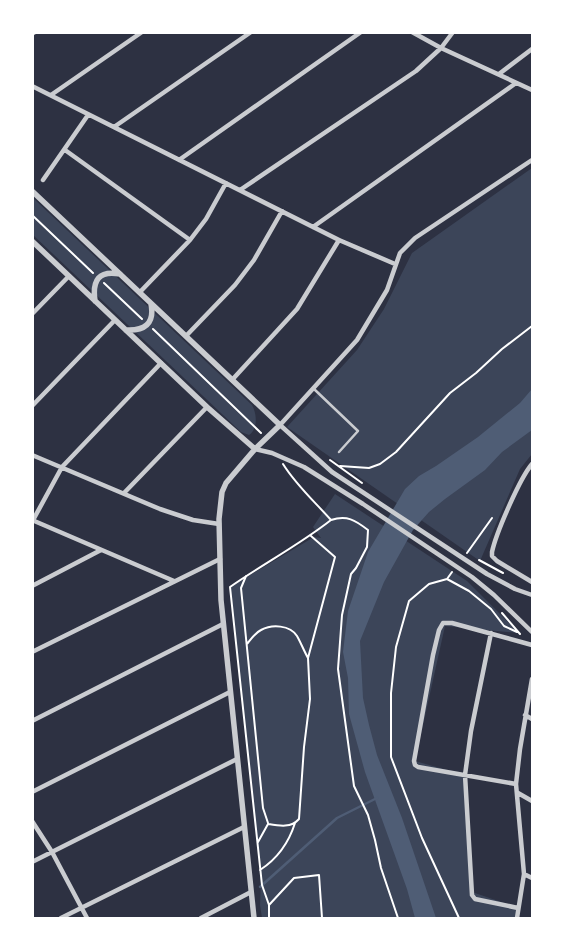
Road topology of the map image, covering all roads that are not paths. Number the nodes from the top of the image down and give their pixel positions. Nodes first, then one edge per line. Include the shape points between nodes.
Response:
1 (142, 32) edge
2 (251, 32) edge
3 (361, 32) edge
4 (412, 32) edge
5 (453, 32) edge
6 (441, 48) junction
7 (532, 49) edge
8 (499, 74) junction
9 (516, 83) junction
10 (32, 86) edge
11 (532, 90) edge
12 (51, 96) junction
13 (88, 115) junction
14 (114, 127) junction
15 (65, 150) junction
16 (179, 160) junction
17 (532, 160) edge
18 (43, 180) dead end
19 (226, 183) junction
20 (240, 190) junction
21 (32, 191) edge
22 (282, 211) junction
23 (313, 227) junction
24 (190, 240) junction
25 (339, 240) junction
26 (32, 241) edge
27 (395, 264) junction
28 (120, 274) junction
29 (69, 276) junction
30 (140, 292) junction
31 (95, 301) junction
32 (151, 303) junction
33 (32, 314) edge
34 (115, 320) junction
35 (126, 330) junction
36 (186, 336) junction
37 (161, 363) junction
38 (232, 380) junction
39 (313, 388) junction
40 (32, 406) edge
41 (207, 407) junction
42 (280, 425) junction
43 (255, 449) junction
44 (339, 452) dead end
45 (32, 455) edge
46 (532, 464) edge
47 (62, 467) junction
48 (124, 494) junction
49 (33, 521) edge
50 (219, 524) junction
51 (101, 550) junction
52 (220, 560) junction
53 (174, 581) junction
54 (532, 582) edge
55 (32, 586) edge
56 (532, 596) edge
57 (223, 624) junction
58 (532, 632) edge
59 (491, 633) junction
60 (532, 645) edge
61 (32, 652) edge
62 (532, 679) edge
63 (230, 692) junction
64 (526, 715) junction
65 (532, 718) edge
66 (32, 720) edge
67 (237, 759) junction
68 (465, 775) junction
69 (516, 784) junction
70 (32, 792) edge
71 (518, 793) junction
72 (532, 801) edge
73 (32, 821) edge
74 (244, 827) junction
75 (52, 852) junction
76 (32, 862) edge
77 (524, 874) junction
78 (532, 878) edge
79 (251, 892) junction
80 (82, 908) junction
81 (518, 908) junction
82 (61, 918) edge
83 (87, 918) edge
84 (201, 918) edge
85 (254, 918) edge
86 (517, 918) edge

1 - 12 street
2 - 14 street
3 - 16 street
4 - 6 street
5 - 6 street
6 - 8 street
6 - 20 street via 416,71
7 - 8 street
8 - 9 street
9 - 11 street
9 - 23 street
10 - 12 street
12 - 13 street
13 - 14 street
13 - 15 street
14 - 16 street
15 - 18 street
15 - 24 street
16 - 19 street
17 - 27 street via 409,243
19 - 20 street
19 - 24 street
20 - 22 street
21 - 28 street
22 - 23 street
22 - 36 street via 254,260 235,285
23 - 25 street
24 - 30 street
25 - 27 street
25 - 38 street via 298,309
26 - 29 street
27 - 39 street via 387,290 357,340
28 - 30 street
28 - 31 street via 109,272 99,278 94,286
29 - 31 street
29 - 33 street
30 - 32 street
31 - 34 street
32 - 35 street via 153,313 148,324 140,330
32 - 36 street
34 - 35 street
34 - 40 street
35 - 37 street
36 - 38 street
37 - 41 street
37 - 47 street
38 - 42 street
39 - 42 street
39 - 44 lane via 358,431
41 - 43 street
41 - 48 street
42 - 43 street
42 - 56 street via 322,464 369,496 478,568
43 - 50 street via 224,487
43 - 58 street via 304,467 363,504 472,577
45 - 47 street
46 - 54 street via 507,511 492,556
47 - 48 street
47 - 49 street
48 - 50 street via 192,520
49 - 51 street
50 - 52 street
51 - 53 street
51 - 55 street
52 - 53 street
52 - 57 street
53 - 61 street
57 - 63 street
57 - 66 street
59 - 60 street
59 - 68 street
59 - 68 street via 443,623 432,655 415,765
62 - 64 street
63 - 67 street
63 - 70 street
64 - 65 street
64 - 69 street
67 - 74 street
67 - 75 street
68 - 69 street
68 - 81 street via 473,898
69 - 71 street
71 - 72 street
71 - 77 street
73 - 75 street
74 - 79 street
74 - 80 street
75 - 76 street
75 - 80 street
77 - 78 street
77 - 81 street
79 - 84 street
79 - 85 street
80 - 82 street
80 - 83 street
81 - 86 street

